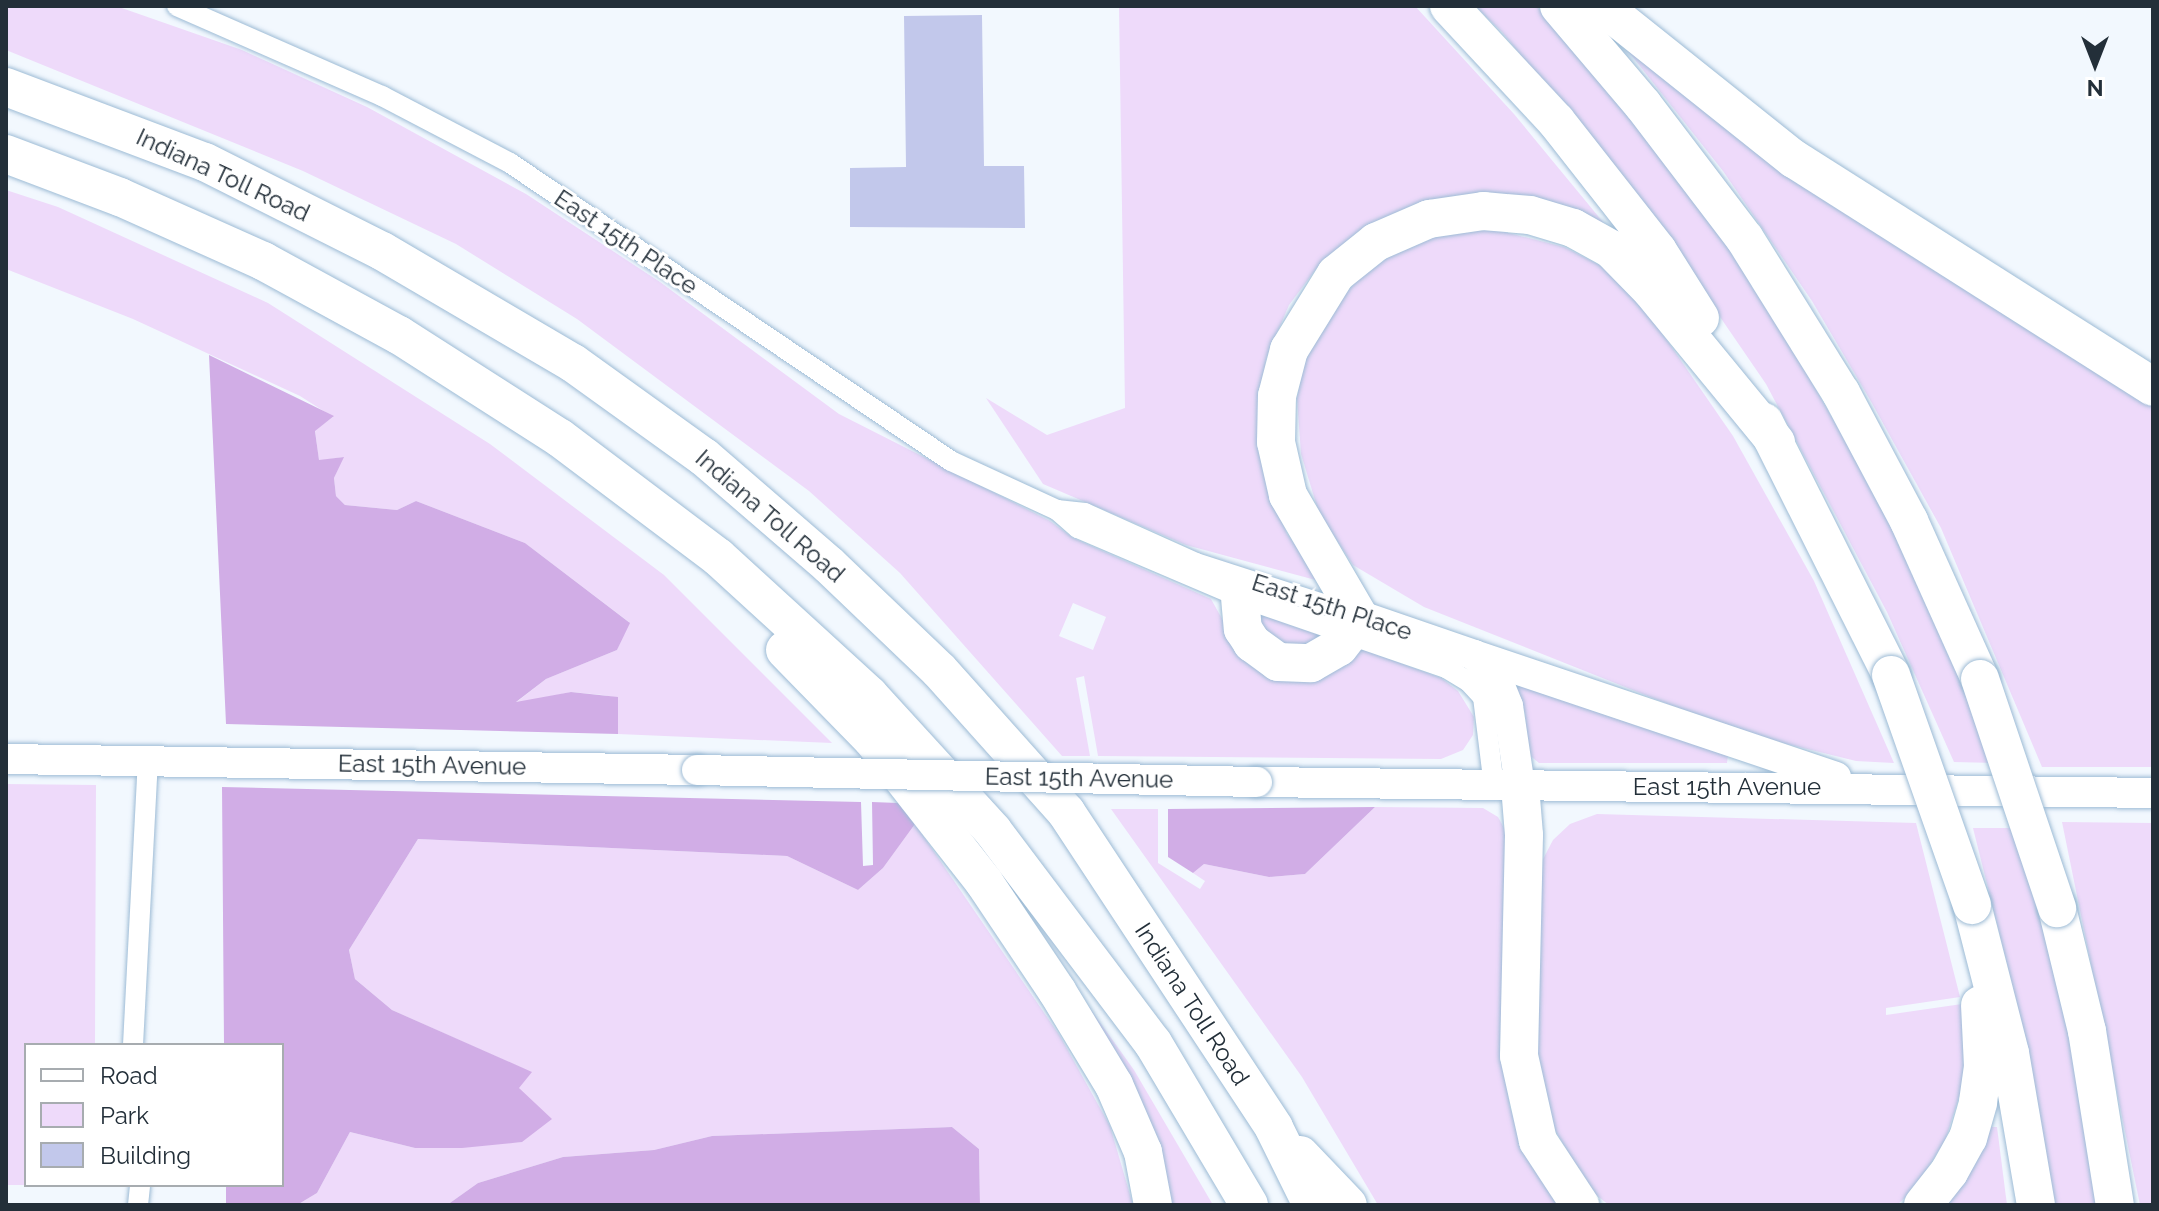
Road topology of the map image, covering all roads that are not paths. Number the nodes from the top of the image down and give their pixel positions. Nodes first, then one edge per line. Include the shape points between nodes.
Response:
1 (177, 6) edge
2 (1449, 6) edge
3 (1559, 6) edge
4 (1602, 6) edge
5 (6, 87) edge
6 (6, 154) edge
7 (2153, 387) edge
8 (1776, 442) junction
9 (1057, 510) junction
10 (718, 557) junction
11 (1240, 597) joint
12 (1353, 624) junction
13 (1474, 655) junction
14 (6, 759) edge
15 (148, 760) junction
16 (1507, 786) junction
17 (1868, 787) junction
18 (2153, 793) edge
19 (1975, 916) junction
20 (133, 1043) edge
21 (1274, 1128) junction
22 (1153, 1205) edge
23 (1249, 1205) edge
24 (1312, 1205) edge
25 (1348, 1205) edge
26 (1580, 1205) edge
27 (1923, 1205) edge
28 (2036, 1205) edge
29 (2115, 1205) edge

1 - 9 street, East 15th Place via 382,96 510,163 951,461
2 - 8 highway via 1556,121 1658,251
3 - 29 highway, bridge via 1745,239 1841,393 1909,521 1980,679 2057,908 2087,1031
4 - 7 highway via 1794,159
5 - 21 highway, Indiana Toll Road via 205,162 382,251 573,363 704,457 939,670 1066,812
6 - 10 highway via 120,197 263,261 399,335 560,438
8 - 12 highway via 1611,249 1573,228 1530,215 1483,211 1429,219 1376,242 1336,274 1289,350 1277,396 1276,442 1288,495
8 - 19 highway, bridge via 1891,675
9 - 11 street, East 15th Place via 1078,528
9 - 12 street, East 15th Place via 1085,513
10 - 22 highway via 772,637 872,739 984,882 1114,1085 1143,1152
10 - 23 highway via 869,695 993,831 1153,1043
11 - 12 highway via 1243,629 1252,643 1278,662 1311,663 1339,647
12 - 13 street, East 15th Place
12 - 16 street, East 15th Place via 1468,681 1483,697
13 - 16 street via 1498,681 1508,706
13 - 17 street, East 15th Place
14 - 15 street, East 15th Avenue
15 - 16 street, East 15th Avenue, bridge
15 - 20 street
16 - 17 street, East 15th Avenue
16 - 26 highway via 1523,1085 1538,1141
17 - 18 street, East 15th Avenue
19 - 27 highway via 1983,1066 1978,1102 1968,1138
19 - 28 highway via 2010,1053
21 - 24 highway, Indiana Toll Road
21 - 25 highway

